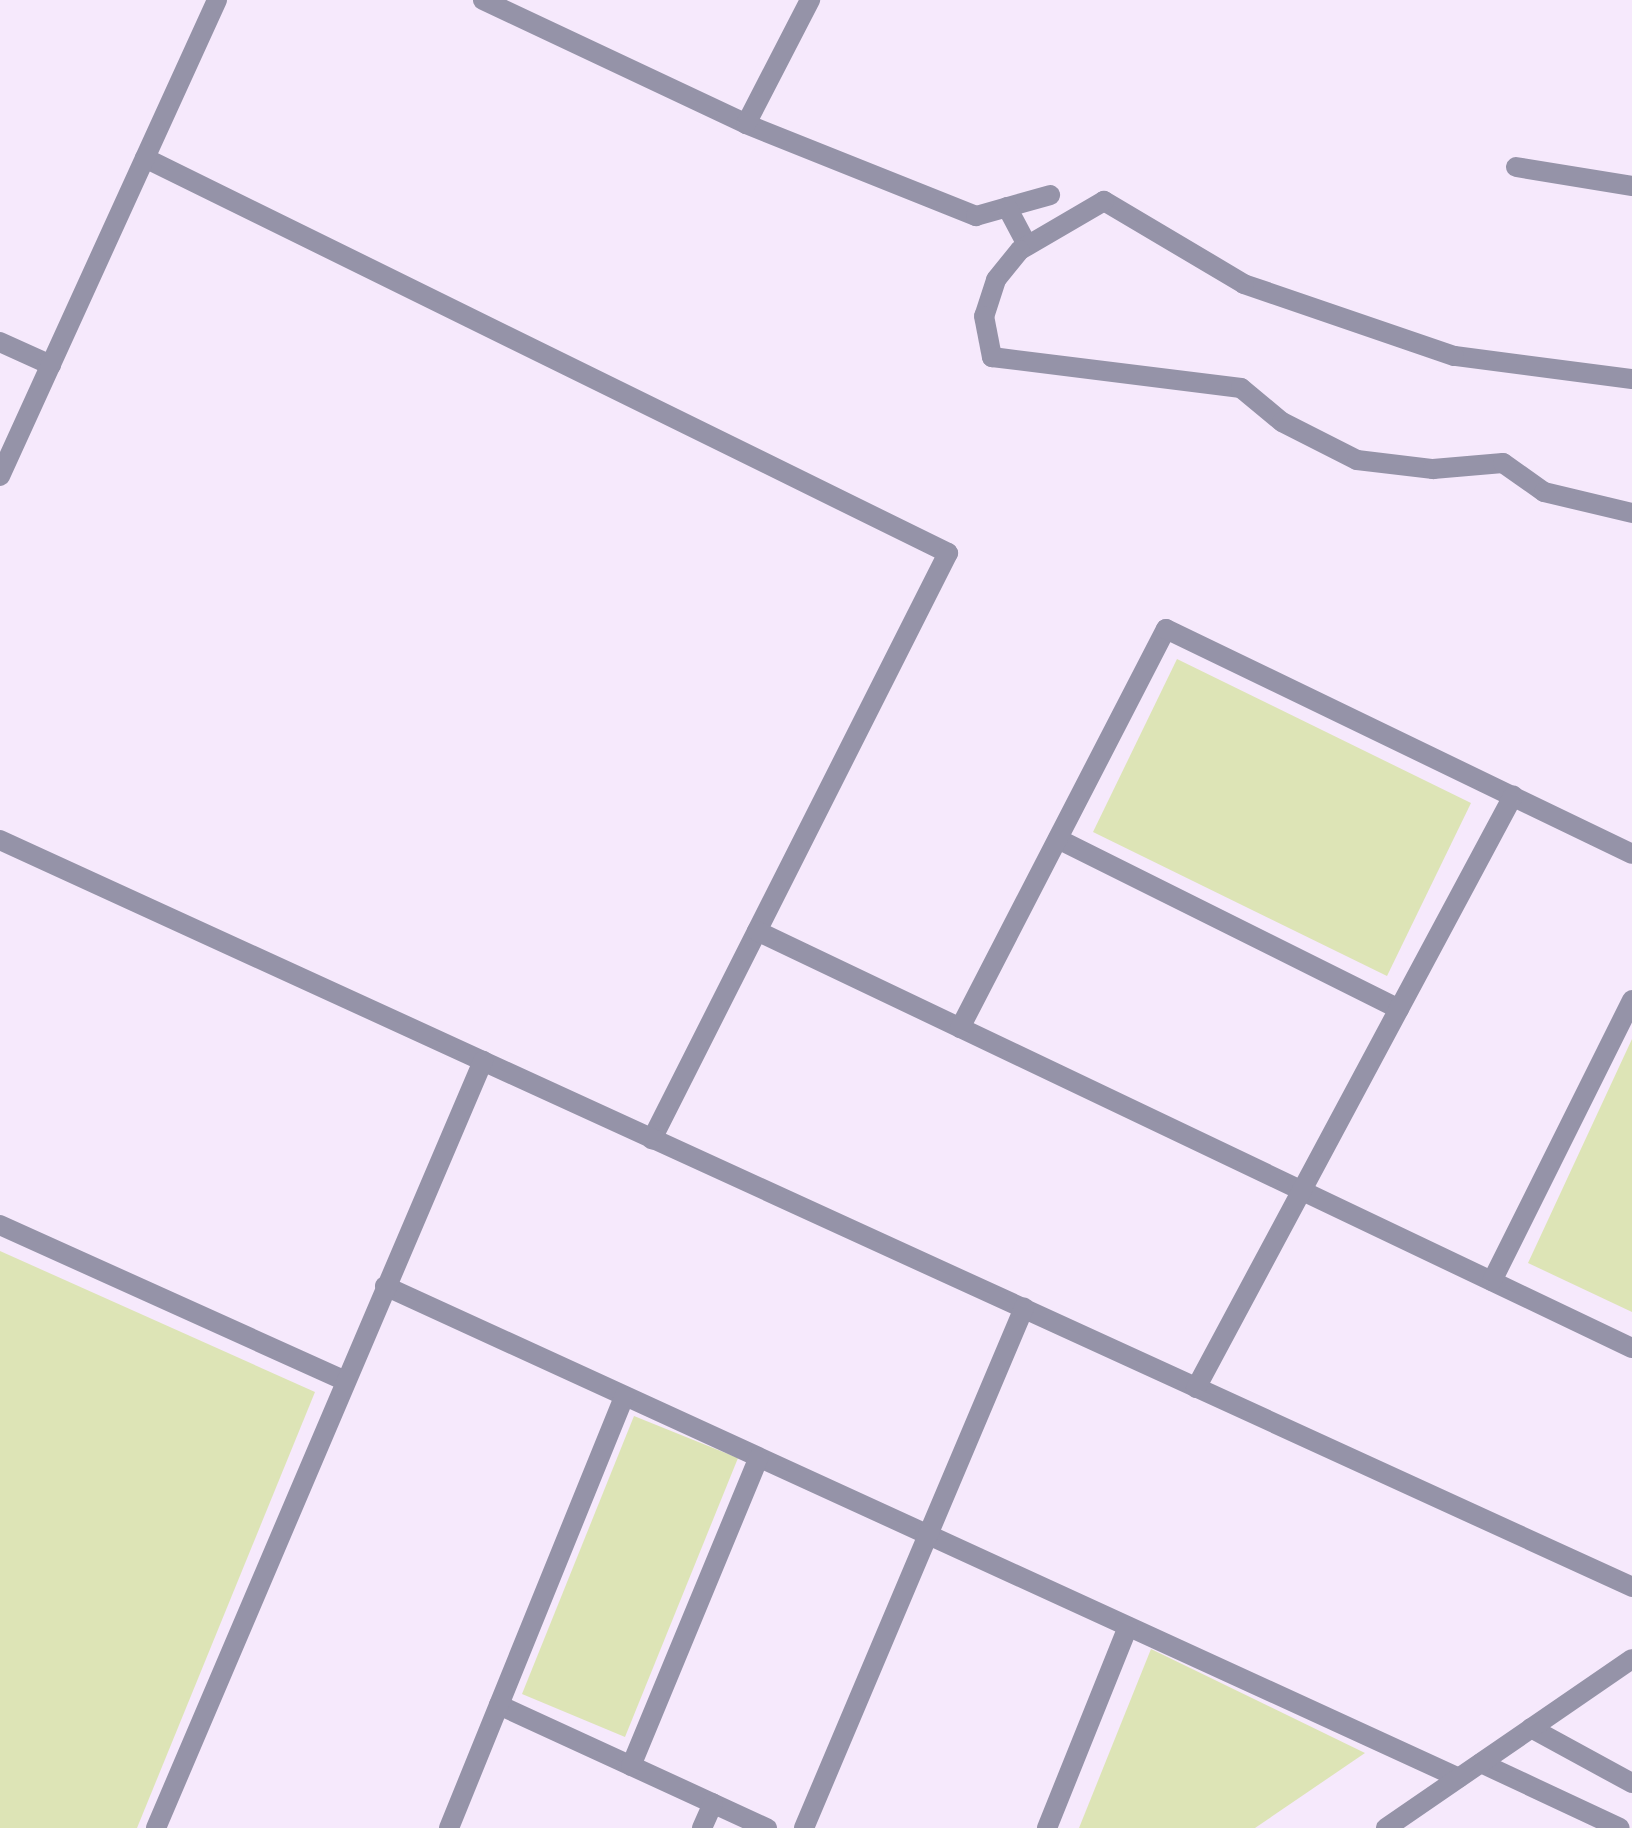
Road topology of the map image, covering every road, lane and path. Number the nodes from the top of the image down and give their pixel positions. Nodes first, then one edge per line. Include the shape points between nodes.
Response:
1 (217, 0) edge
2 (483, 0) edge
3 (810, 0) edge
4 (746, 124) junction
5 (145, 158) junction
6 (1516, 167) dead end
7 (1632, 186) edge
8 (1050, 195) dead end
9 (1007, 207) junction
10 (1027, 245) junction
11 (0, 342) edge
12 (51, 365) junction
13 (1632, 379) edge
14 (0, 476) edge
15 (1632, 513) edge
16 (1513, 796) junction
17 (1058, 839) junction
18 (0, 840) edge
19 (1632, 854) edge
20 (757, 931) junction
21 (1632, 1000) edge
22 (1399, 1009) junction
23 (960, 1028) junction
24 (483, 1061) junction
25 (652, 1139) junction
26 (1302, 1191) junction
27 (0, 1225) edge
28 (1492, 1281) junction
29 (385, 1286) junction
30 (1024, 1308) junction
31 (1632, 1348) edge
32 (344, 1380) junction
33 (1196, 1388) junction
34 (624, 1396) junction
35 (759, 1457) junction
36 (928, 1535) junction
37 (1632, 1587) edge
38 (1128, 1627) junction
39 (1632, 1659) edge
40 (499, 1705) junction
41 (1531, 1728) junction
42 (1481, 1763) junction
43 (631, 1766) junction
44 (1459, 1778) junction
45 (1632, 1783) edge
46 (713, 1803) junction
47 (156, 1828) edge
48 (449, 1828) edge
49 (702, 1828) edge
50 (767, 1828) edge
51 (804, 1828) edge
52 (1047, 1828) edge
53 (1386, 1828) edge
54 (1620, 1828) edge

1 - 5 street
2 - 4 street
3 - 4 street
4 - 9 street via 976,216
5 - 12 street
5 - 20 street via 948,553
6 - 7 street
8 - 9 street
9 - 10 street
10 - 13 street via 1104,201 1244,284 1454,356
10 - 15 street via 996,280 984,316 992,357 1241,388 1282,422 1357,460 1433,469 1503,463 1544,492
11 - 12 street
12 - 14 street
16 - 17 street via 1166,629
16 - 19 street
16 - 22 street
17 - 22 street
17 - 23 street
18 - 24 street
20 - 23 street
20 - 25 street
21 - 28 street
22 - 26 street
23 - 26 street
24 - 25 street
24 - 29 street
25 - 30 street
26 - 28 street
26 - 33 street
27 - 32 street
28 - 31 street
29 - 32 street
29 - 34 street
30 - 33 street
30 - 36 street
32 - 47 street
33 - 37 street
34 - 35 street
34 - 40 street
35 - 36 street
35 - 43 street
36 - 38 street
36 - 51 street
38 - 44 street
38 - 52 street
39 - 41 street
40 - 43 street
40 - 48 street
41 - 42 street
41 - 45 street
42 - 44 street
42 - 54 street
43 - 46 street
44 - 53 street
46 - 49 street
46 - 50 street

